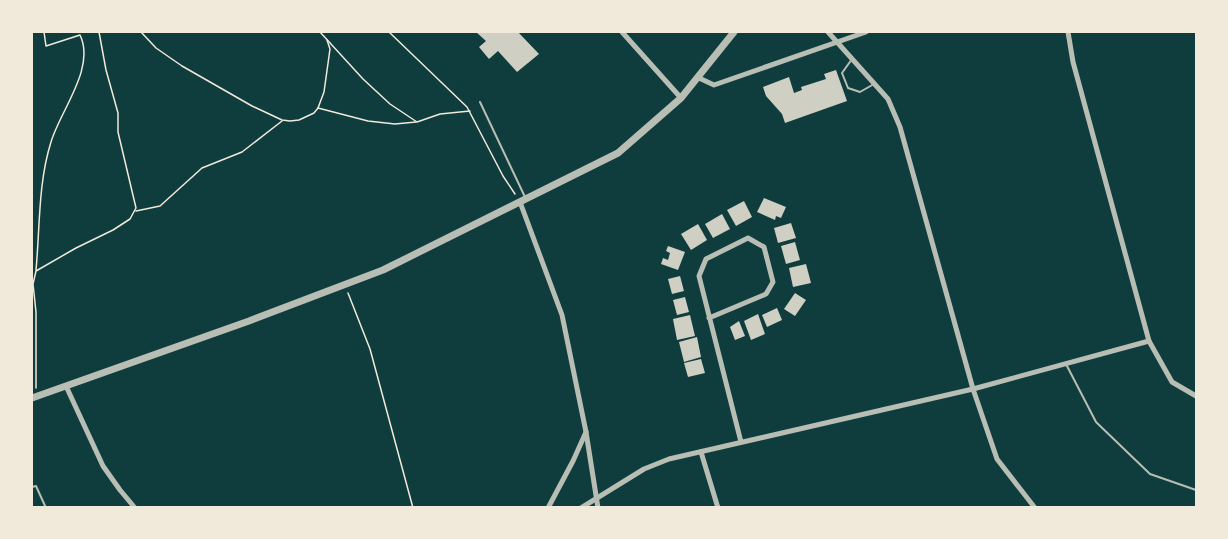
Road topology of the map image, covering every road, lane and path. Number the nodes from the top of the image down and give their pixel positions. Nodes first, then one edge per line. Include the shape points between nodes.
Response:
1 (44, 32) edge
2 (99, 32) edge
3 (141, 32) edge
4 (320, 32) edge
5 (389, 32) edge
6 (622, 32) edge
7 (734, 32) edge
8 (828, 32) edge
9 (866, 32) edge
10 (1068, 32) edge
11 (327, 40) junction
12 (837, 42) junction
13 (852, 59) junction
14 (699, 78) junction
15 (874, 84) junction
16 (681, 98) junction
17 (480, 102) dead end
18 (318, 108) junction
19 (471, 111) junction
20 (284, 120) junction
21 (417, 122) junction
22 (523, 201) junction
23 (135, 211) junction
24 (36, 271) junction
25 (345, 284) junction
26 (709, 318) junction
27 (1149, 341) junction
28 (1065, 363) junction
29 (66, 386) junction
30 (973, 389) junction
31 (1197, 396) edge
32 (34, 398) edge
33 (586, 432) junction
34 (741, 442) junction
35 (701, 452) junction
36 (32, 487) edge
37 (1197, 490) edge
38 (598, 497) junction
39 (46, 507) edge
40 (135, 507) edge
41 (413, 507) edge
42 (548, 507) edge
43 (581, 507) edge
44 (598, 507) edge
45 (718, 507) edge
46 (1035, 507) edge

1 - 24 path via 46,46 80,35 84,58 47,155
2 - 23 path
3 - 20 path via 182,66
4 - 11 path
5 - 19 path
6 - 16 street
7 - 14 street
8 - 12 street
9 - 12 street
10 - 27 street
11 - 18 path via 330,49
11 - 21 path via 390,104
12 - 13 street
12 - 14 street via 714,85
13 - 15 street
13 - 15 lane via 842,73 848,88 860,92
14 - 16 street
15 - 30 street via 888,99 900,127
16 - 22 street via 618,153
17 - 22 lane
18 - 20 path via 299,120
18 - 21 path via 368,121
19 - 21 path via 440,114
19 - 22 path via 503,176
20 - 23 path via 242,152 202,168 160,206
22 - 25 street via 383,270
22 - 33 street via 562,315
23 - 24 path via 113,230
24 - 32 path
25 - 29 street
25 - 41 path via 370,349
26 - 26 street via 699,276 706,259 748,238 764,247 773,282 765,294
26 - 34 street
27 - 28 street
27 - 31 street via 1172,382
28 - 30 street
28 - 37 lane via 1096,422 1150,474
29 - 32 street
29 - 40 street via 103,466
30 - 34 street
30 - 46 street via 997,459
33 - 38 street
33 - 42 street
34 - 35 street
35 - 38 street via 644,469
35 - 45 street
36 - 39 lane via 36,486
38 - 43 street
38 - 44 street

